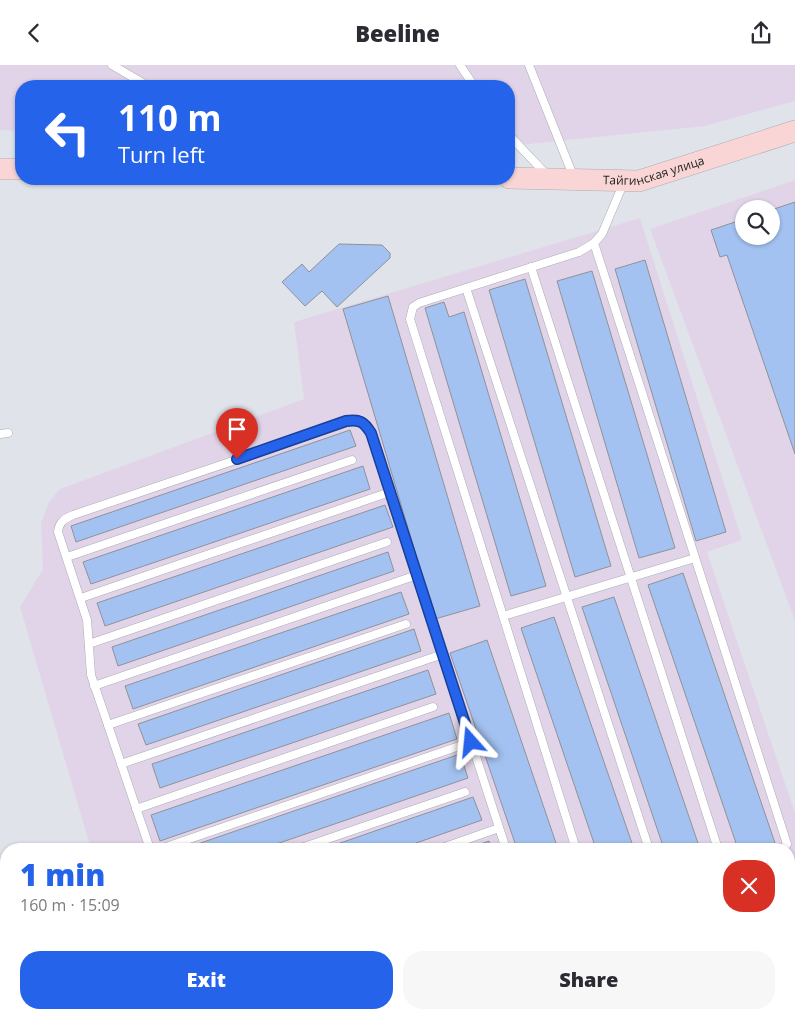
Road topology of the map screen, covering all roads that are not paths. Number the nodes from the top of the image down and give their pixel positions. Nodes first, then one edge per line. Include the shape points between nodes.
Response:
1 (112, 65) edge
2 (460, 65) edge
3 (529, 65) edge
4 (138, 80) edge
5 (470, 80) edge
6 (795, 131) edge
7 (515, 141) edge
8 (0, 169) edge
9 (15, 169) edge
10 (515, 178) edge
11 (551, 179) junction
12 (574, 180) junction
13 (625, 181) junction
14 (594, 243) junction
15 (531, 267) junction
16 (466, 288) junction
17 (352, 460) dead end
18 (390, 492) junction
19 (387, 542) dead end
20 (67, 557) junction
21 (695, 558) junction
22 (417, 575) junction
23 (631, 577) junction
24 (566, 596) junction
25 (81, 598) junction
26 (503, 616) junction
27 (406, 623) dead end
28 (89, 644) junction
29 (443, 654) junction
30 (94, 686) junction
31 (434, 707) dead end
32 (108, 725) junction
33 (471, 742) junction
34 (121, 764) junction
35 (465, 791) dead end
36 (136, 809) junction
37 (499, 828) junction
38 (148, 843) edge
39 (177, 843) edge
40 (315, 843) edge
41 (456, 843) edge
42 (504, 843) edge
43 (574, 843) edge
44 (647, 843) edge
45 (716, 843) edge
46 (787, 843) edge

1 - 4 lane
2 - 5 lane
3 - 12 lane
6 - 13 main road, Тайгинская улица via 639,181
7 - 11 lane
8 - 9 main road
10 - 11 main road, Тайгинская улица
11 - 12 main road, Тайгинская улица
12 - 13 main road, Тайгинская улица
13 - 14 lane via 602,234
14 - 15 lane via 579,252
14 - 21 lane
15 - 16 lane
15 - 23 lane
16 - 24 lane
16 - 26 lane via 419,303 410,319
17 - 20 lane
18 - 20 lane via 365,423 357,419 346,421 63,519 58,532
18 - 22 lane
18 - 25 lane
19 - 28 lane
20 - 25 lane
21 - 23 lane
21 - 46 lane
22 - 29 lane
22 - 30 lane
23 - 24 lane
23 - 45 lane
24 - 26 lane
24 - 44 lane
25 - 28 lane
26 - 43 lane
27 - 32 lane
28 - 30 lane via 89,667
29 - 33 lane
29 - 34 lane
30 - 32 lane
31 - 36 lane
32 - 34 lane
33 - 37 lane
33 - 39 lane
34 - 36 lane
35 - 40 lane
36 - 38 lane
37 - 41 lane
37 - 42 lane

